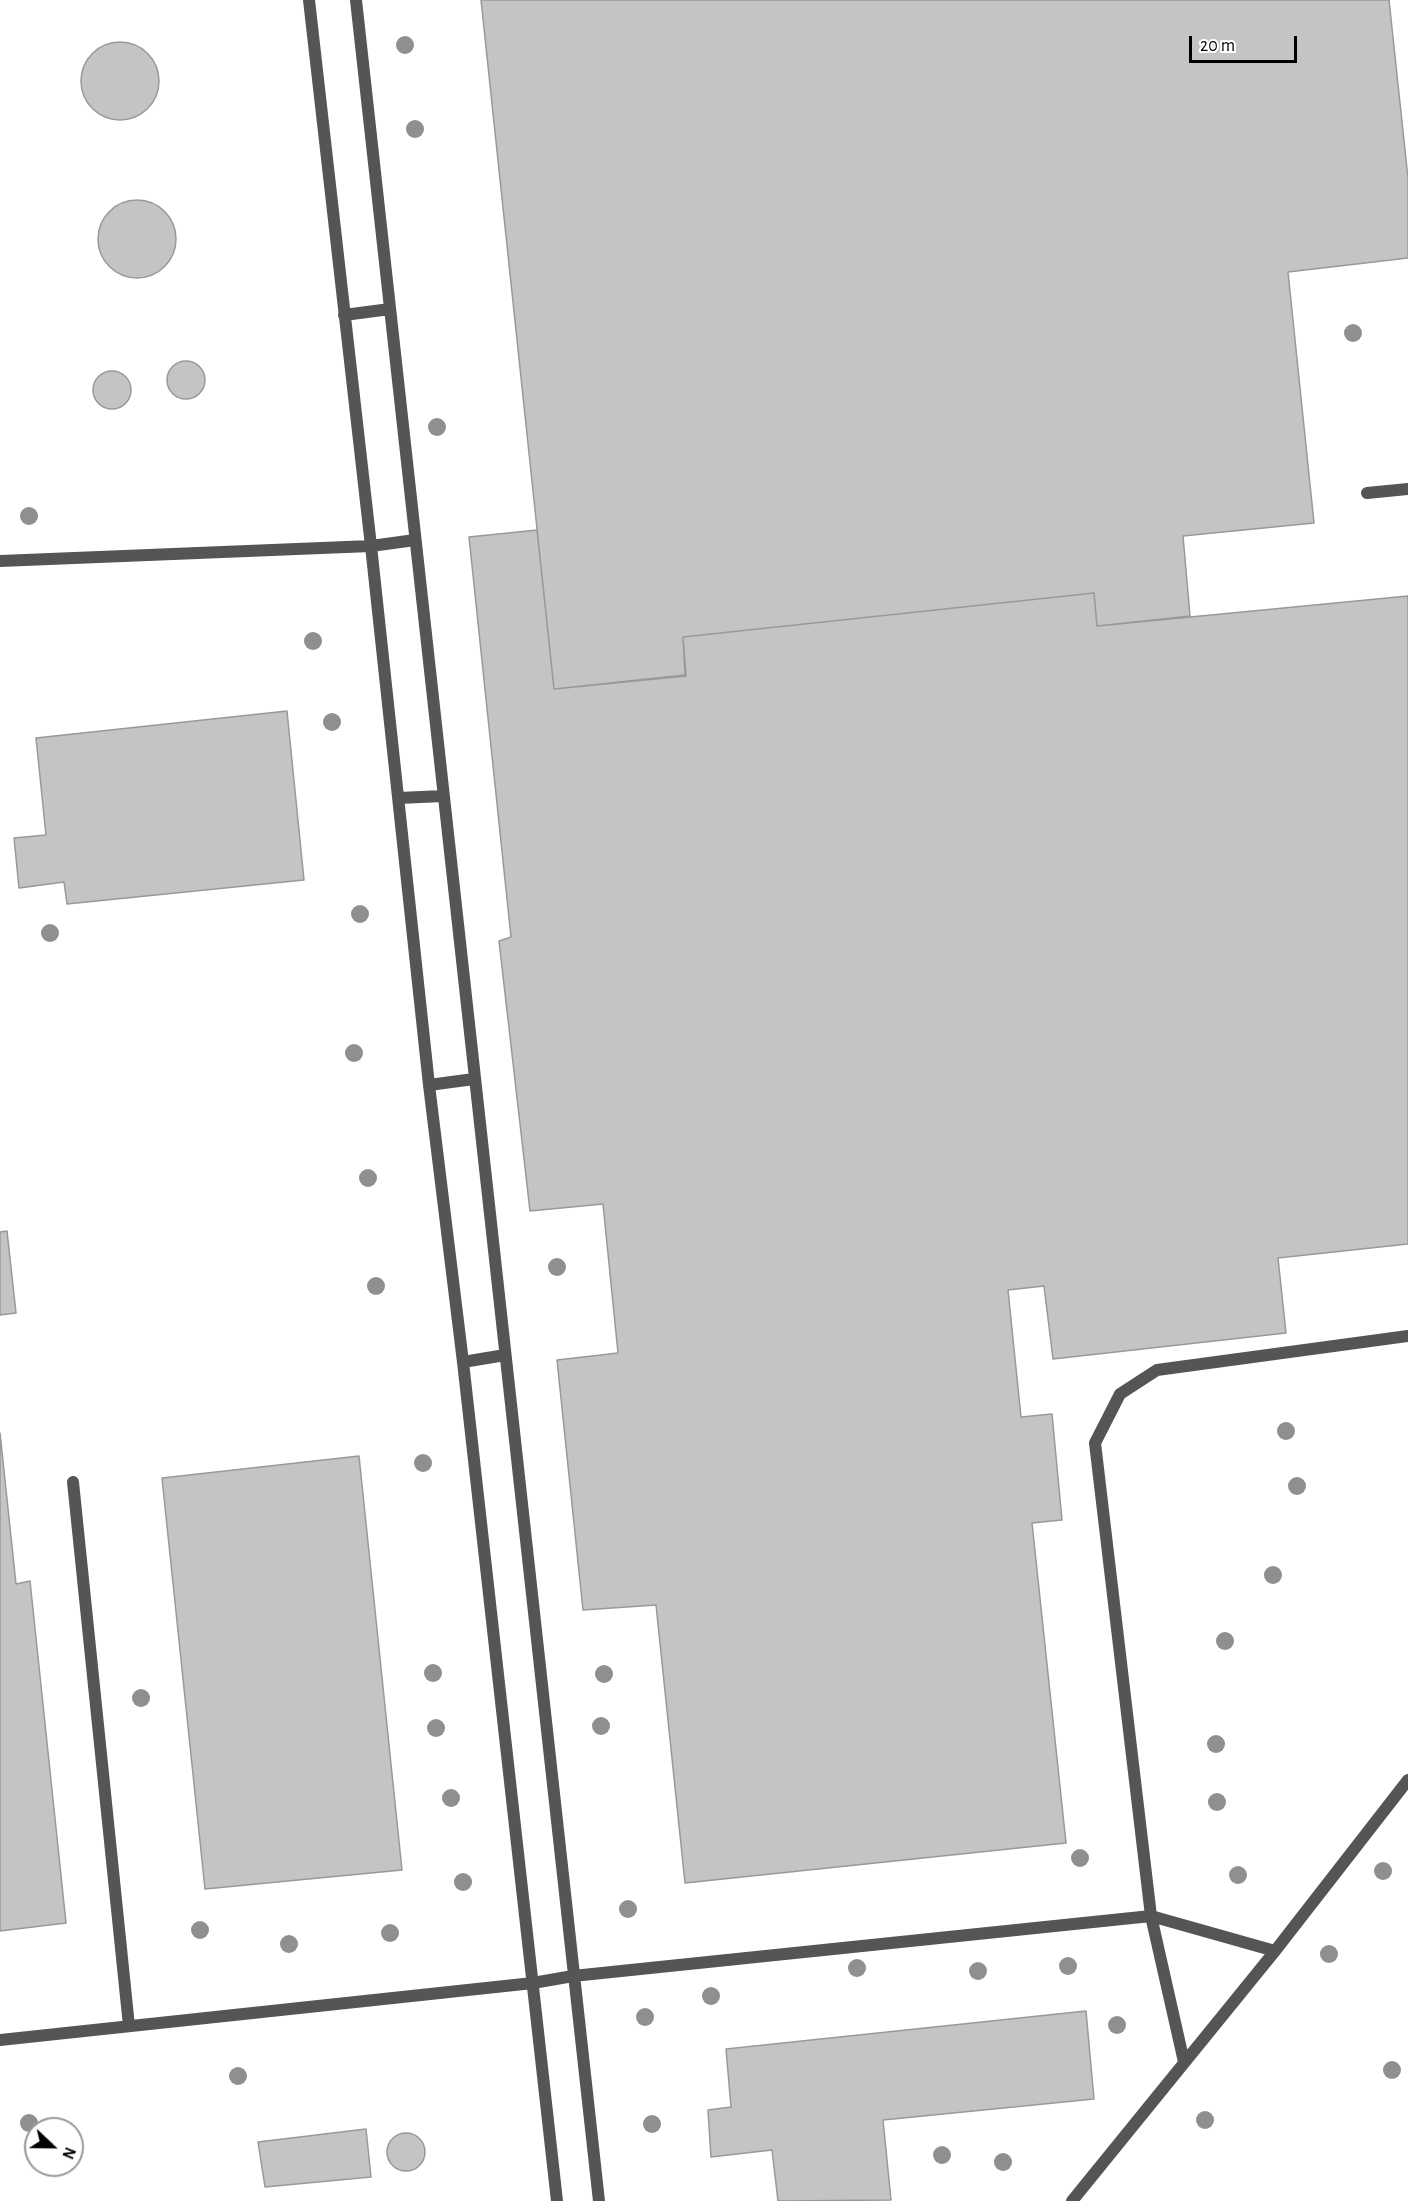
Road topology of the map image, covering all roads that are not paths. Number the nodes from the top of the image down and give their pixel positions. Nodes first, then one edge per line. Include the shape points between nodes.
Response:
1 (309, 0) edge
2 (356, 0) edge
3 (390, 309) junction
4 (344, 315) junction
5 (1408, 489) edge
6 (1366, 493) dead end
7 (415, 540) junction
8 (371, 546) junction
9 (0, 561) edge
10 (443, 796) junction
11 (399, 798) junction
12 (474, 1079) junction
13 (429, 1085) junction
14 (1408, 1336) edge
15 (505, 1355) junction
16 (463, 1362) junction
17 (73, 1482) dead end
18 (1408, 1780) edge
19 (1151, 1916) junction
20 (1275, 1951) junction
21 (573, 1976) junction
22 (533, 1983) junction
23 (129, 2026) junction
24 (0, 2040) edge
25 (1184, 2062) junction
26 (557, 2201) edge
27 (599, 2201) edge
28 (1072, 2201) edge

1 - 4 lane
2 - 3 lane
3 - 4 lane
3 - 7 lane
4 - 8 lane
5 - 6 lane
7 - 8 lane
7 - 10 lane
8 - 9 lane
8 - 11 lane
10 - 11 lane
10 - 12 lane
11 - 13 lane
12 - 13 lane
12 - 15 lane
13 - 16 lane
14 - 19 lane via 1157,1370 1120,1394 1095,1443
15 - 16 lane
15 - 21 lane
16 - 22 lane
17 - 23 lane
18 - 20 lane
19 - 20 lane
19 - 21 lane
19 - 25 lane
20 - 25 lane
21 - 22 lane
21 - 27 lane
22 - 23 lane
22 - 26 lane
23 - 24 lane
25 - 28 lane

